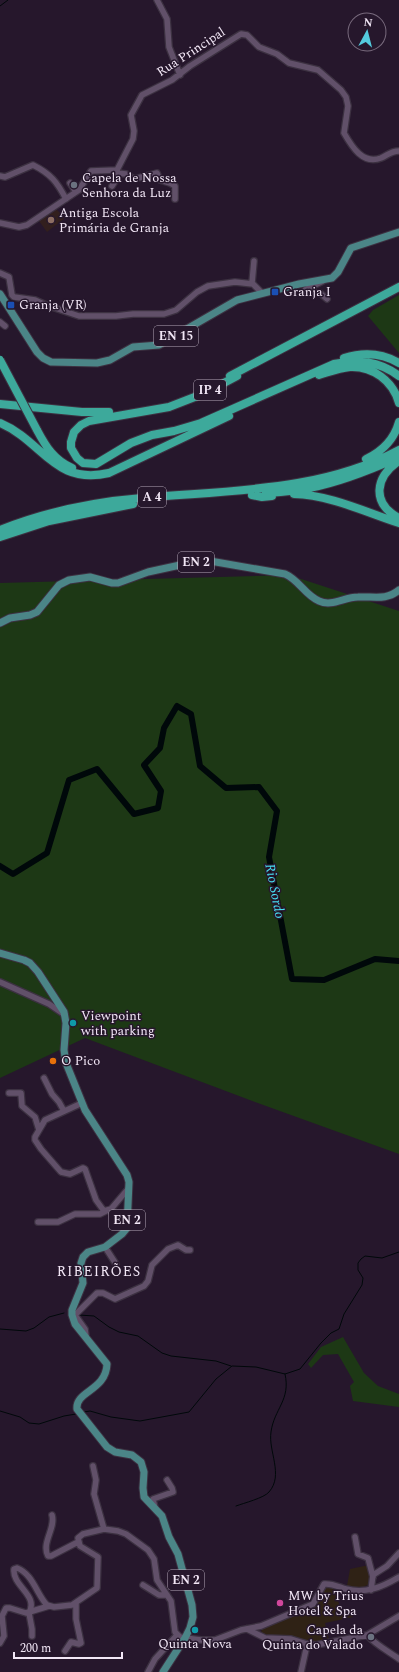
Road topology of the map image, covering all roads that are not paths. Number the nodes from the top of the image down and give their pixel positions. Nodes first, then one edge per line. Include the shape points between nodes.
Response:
1 (157, 0) edge
2 (180, 74) junction
3 (399, 151) edge
4 (116, 172) junction
5 (0, 176) edge
6 (70, 183) dead end
7 (112, 186) dead end
8 (76, 192) junction
9 (66, 199) junction
10 (174, 199) dead end
11 (1, 224) edge
12 (399, 232) edge
13 (254, 262) dead end
14 (0, 273) edge
15 (325, 280) junction
16 (253, 284) junction
17 (399, 287) edge
18 (399, 290) edge
19 (262, 293) junction
20 (0, 294) edge
21 (327, 299) dead end
22 (0, 322) edge
23 (5, 326) dead end
24 (0, 360) edge
25 (399, 363) edge
26 (0, 368) edge
27 (317, 373) junction
28 (237, 376) junction
29 (399, 376) edge
30 (399, 381) edge
31 (266, 397) junction
32 (399, 403) edge
33 (0, 404) edge
34 (216, 417) junction
35 (399, 422) edge
36 (0, 423) edge
37 (34, 430) junction
38 (399, 450) edge
39 (399, 457) edge
40 (399, 461) edge
41 (64, 469) junction
42 (306, 482) junction
43 (252, 495) junction
44 (399, 518) edge
45 (399, 523) edge
46 (0, 530) edge
47 (0, 537) edge
48 (399, 590) edge
49 (0, 624) edge
50 (0, 953) edge
51 (0, 982) edge
52 (54, 995) junction
53 (44, 1001) junction
54 (65, 1015) junction
55 (44, 1078) dead end
56 (8, 1093) dead end
57 (82, 1103) junction
58 (64, 1111) junction
59 (39, 1130) junction
60 (128, 1189) junction
61 (106, 1211) junction
62 (38, 1222) dead end
63 (105, 1247) junction
64 (190, 1250) dead end
65 (116, 1264) dead end
66 (86, 1336) junction
67 (93, 1466) dead end
68 (167, 1480) dead end
69 (155, 1508) junction
70 (52, 1515) dead end
71 (104, 1529) junction
72 (355, 1538) dead end
73 (78, 1542) junction
74 (399, 1553) edge
75 (373, 1577) junction
76 (399, 1577) edge
77 (144, 1585) dead end
78 (371, 1590) junction
79 (167, 1595) junction
80 (76, 1603) junction
81 (49, 1606) junction
82 (28, 1613) junction
83 (399, 1616) edge
84 (246, 1629) junction
85 (177, 1635) junction
86 (367, 1635) junction
87 (32, 1636) dead end
88 (185, 1638) junction
89 (0, 1642) edge
90 (308, 1645) junction
91 (65, 1651) dead end
92 (399, 1659) edge
93 (148, 1672) edge
94 (163, 1672) edge
95 (301, 1672) edge

1 - 2 street via 166,17 170,52
2 - 3 street, Rua Principal via 244,33 259,47 277,54 289,63 318,70 341,90 348,106 344,133 362,157 380,158 393,151
2 - 4 street, Rua Principal via 142,96 131,115 133,139
4 - 7 street, Rua Principal via 117,178
4 - 8 street via 91,171
4 - 10 street via 134,178 158,174 160,180 175,186
5 - 9 street via 33,165 56,182
6 - 8 street
8 - 9 street
9 - 11 street via 25,226
12 - 15 main road, EN 15 via 356,245 349,250 337,274
13 - 16 street
14 - 16 street via 10,278 14,297 36,300 46,306 82,316 168,313 208,286 235,282
15 - 19 main road, EN 15
15 - 21 street via 304,291 320,292
16 - 19 street
17 - 33 highway, IP 4 via 209,387 169,403 123,412
18 - 28 highway, IP 4
19 - 20 main road, EN 15 via 233,302 161,345 133,347 110,360 97,363 57,363 45,360 37,352
22 - 23 street
24 - 37 highway, bridge
25 - 27 highway via 391,358 363,354 337,360
26 - 37 highway
27 - 29 highway via 334,364 362,361 384,367
27 - 30 highway via 338,366 364,365 385,371
27 - 31 highway
27 - 32 highway via 350,367 364,368 387,381
28 - 33 highway, IP 4 via 173,404 131,413 89,414
28 - 34 highway via 205,393 169,406 90,421 74,432 71,448 83,463 96,464 136,441 187,428
31 - 34 highway
31 - 41 highway via 109,473 88,476
34 - 37 highway via 98,471 78,470 55,458
35 - 42 highway via 386,446 373,456 335,472 310,478
36 - 41 highway via 22,435 59,468
37 - 41 highway via 44,451
38 - 42 highway, A 4 via 363,466
39 - 43 highway, A 4 via 328,484
40 - 44 highway via 387,469 381,479 380,497 387,510
42 - 46 highway, A 4 via 255,490 140,498 87,505
43 - 45 highway via 262,497 296,494 318,497
43 - 47 highway, A 4 via 141,503 49,521
48 - 49 main road, EN 2 via 383,597 357,597 326,603 314,599 293,578 284,574 199,561 146,573 118,583 86,576 66,581 59,585 37,612 10,618
50 - 52 main road, EN 2 via 30,963
51 - 53 street
52 - 53 street via 50,1000
52 - 54 main road, EN 2
53 - 54 street
54 - 57 main road, EN 2 via 65,1060
55 - 58 street
56 - 59 street via 21,1094 22,1106 35,1117
57 - 58 street
57 - 60 main road, EN 2 via 125,1170
58 - 59 street via 45,1120
59 - 61 street via 35,1140 56,1168 68,1174 85,1169 96,1200 102,1210
60 - 61 street via 111,1209
60 - 63 main road, EN 2 via 126,1228
61 - 62 street via 100,1214 75,1214 58,1222
63 - 65 street
63 - 66 main road, EN 2 via 88,1252 81,1263 82,1283 72,1315 75,1324
64 - 66 street via 178,1245 168,1249 151,1266 148,1281 140,1288 115,1299 102,1293 96,1294 75,1315 84,1326
66 - 69 main road, EN 2 via 107,1364 107,1371 99,1384 78,1400 77,1409 107,1447 115,1452 132,1455 141,1462 144,1472 143,1493 146,1500
67 - 71 street via 96,1480 95,1496
68 - 69 street via 173,1492 153,1499
69 - 88 main road, EN 2 via 178,1554 193,1609 192,1624
70 - 73 street via 53,1523 46,1549 48,1556
71 - 73 street via 83,1534 78,1538
71 - 79 street via 123,1532 152,1554 157,1580
72 - 75 street via 358,1554 368,1558
73 - 80 street via 84,1550 98,1556 99,1583 97,1588
74 - 75 street
75 - 78 street
76 - 78 street
77 - 79 street via 159,1595
78 - 84 street via 355,1590 324,1584 313,1604 261,1626
79 - 85 street via 172,1603
80 - 81 street via 69,1606
80 - 91 street via 81,1643 71,1642
81 - 82 street
81 - 82 street via 22,1570 15,1568 13,1572 31,1600 32,1607
82 - 87 street
82 - 89 street via 10,1608 4,1610 4,1636
83 - 86 street
84 - 88 street via 215,1640
84 - 90 street via 265,1638 291,1639
85 - 88 street
85 - 93 street via 155,1659
86 - 90 street
86 - 92 street via 375,1644
88 - 94 main road, EN 2
90 - 95 street

